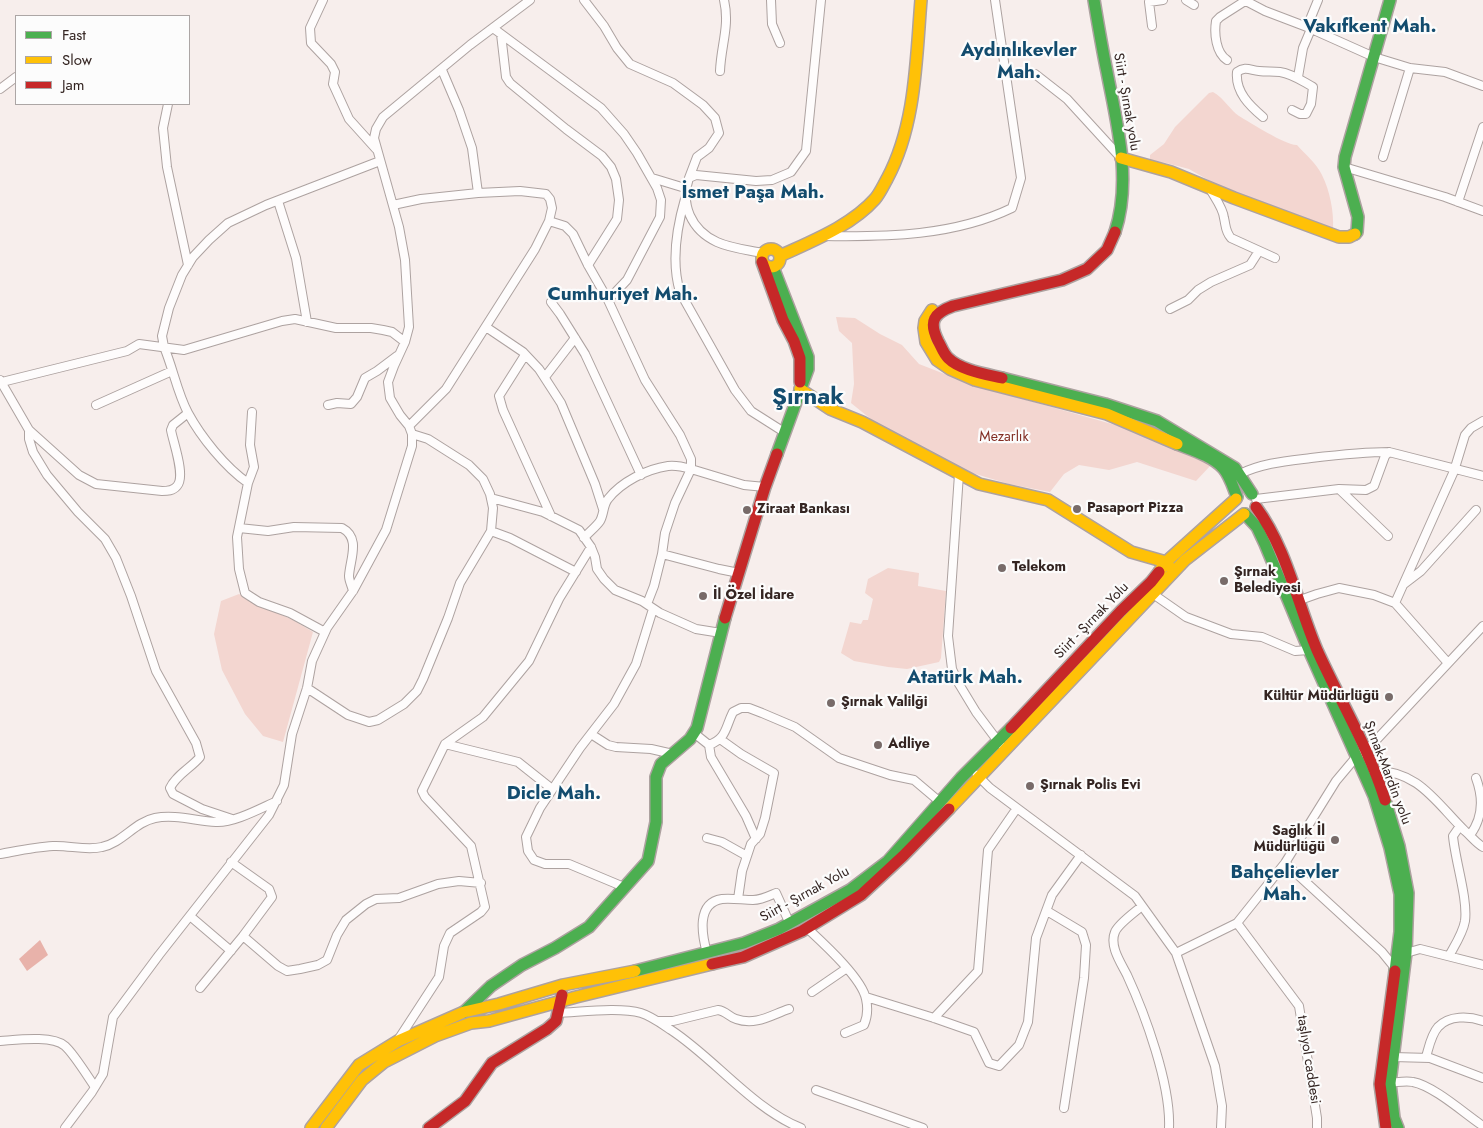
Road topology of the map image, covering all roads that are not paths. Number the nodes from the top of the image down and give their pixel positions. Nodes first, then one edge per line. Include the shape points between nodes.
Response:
1 (323, 0) edge
2 (530, 0) edge
3 (584, 0) edge
4 (724, 0) edge
5 (771, 0) edge
6 (820, 0) edge
7 (921, 0) edge
8 (995, 0) edge
9 (1094, 0) edge
10 (1163, 0) edge
11 (1186, 0) edge
12 (1318, 0) edge
13 (1390, 0) edge
14 (1245, 1) edge
15 (1194, 5) dead end
16 (1152, 26) dead end
17 (493, 28) junction
18 (1309, 28) junction
19 (501, 34) junction
20 (780, 43) dead end
21 (1374, 57) junction
22 (1227, 60) dead end
23 (1410, 68) junction
24 (442, 70) junction
25 (720, 71) dead end
26 (1035, 74) dead end
27 (1298, 77) junction
28 (15, 78) edge
29 (1483, 86) edge
30 (0, 89) edge
31 (168, 105) edge
32 (1292, 110) dead end
33 (1263, 117) dead end
34 (1483, 127) edge
35 (377, 150) junction
36 (1383, 157) dead end
37 (1121, 158) junction
38 (380, 161) junction
39 (1344, 167) junction
40 (652, 178) junction
41 (689, 178) junction
42 (1209, 187) junction
43 (685, 188) junction
44 (478, 193) junction
45 (685, 200) junction
46 (278, 201) junction
47 (1458, 202) junction
48 (393, 205) junction
49 (1483, 211) edge
50 (549, 221) junction
51 (822, 236) junction
52 (1259, 250) junction
53 (780, 256) junction
54 (1275, 258) dead end
55 (766, 261) junction
56 (188, 265) junction
57 (588, 265) junction
58 (608, 300) junction
59 (551, 302) dead end
60 (953, 306) junction
61 (1170, 308) dead end
62 (307, 322) junction
63 (486, 327) junction
64 (575, 338) junction
65 (405, 342) junction
66 (164, 347) junction
67 (399, 355) junction
68 (525, 355) junction
69 (172, 370) junction
70 (545, 377) junction
71 (1, 381) edge
72 (800, 388) junction
73 (96, 405) dead end
74 (328, 405) dead end
75 (252, 412) dead end
76 (188, 413) junction
77 (1483, 421) edge
78 (409, 426) junction
79 (28, 430) junction
80 (784, 432) junction
81 (412, 434) junction
82 (1389, 452) junction
83 (691, 468) junction
84 (1454, 468) junction
85 (959, 474) junction
86 (1240, 474) junction
87 (641, 475) junction
88 (1483, 476) edge
89 (248, 483) junction
90 (765, 487) junction
91 (1339, 489) junction
92 (491, 498) junction
93 (1236, 498) junction
94 (1255, 500) junction
95 (1476, 510) dead end
96 (604, 511) junction
97 (1245, 514) junction
98 (552, 516) junction
99 (239, 528) junction
100 (490, 531) junction
101 (1388, 536) dead end
102 (584, 538) junction
103 (592, 548) junction
104 (662, 554) junction
105 (1166, 562) junction
106 (576, 572) junction
107 (1174, 572) junction
108 (739, 573) junction
109 (1403, 585) junction
110 (353, 591) junction
111 (1153, 594) junction
112 (1300, 600) junction
113 (1395, 603) junction
114 (650, 606) junction
115 (1483, 626) edge
116 (325, 632) junction
117 (721, 633) junction
118 (1309, 650) junction
119 (1448, 663) junction
120 (307, 688) junction
121 (694, 733) junction
122 (591, 734) junction
123 (720, 739) junction
124 (445, 744) junction
125 (709, 745) junction
126 (1002, 746) junction
127 (673, 754) junction
128 (1361, 754) junction
129 (1373, 771) junction
130 (975, 772) junction
131 (1476, 778) dead end
132 (552, 790) junction
133 (277, 801) junction
134 (940, 802) junction
135 (1017, 808) junction
136 (232, 819) junction
137 (1460, 826) junction
138 (1470, 835) junction
139 (707, 838) dead end
140 (756, 839) junction
141 (1483, 846) edge
142 (0, 854) edge
143 (1080, 855) junction
144 (747, 856) junction
145 (231, 862) junction
146 (1285, 863) junction
147 (481, 883) junction
148 (624, 887) junction
149 (738, 899) junction
150 (1142, 906) junction
151 (1046, 911) junction
152 (190, 916) junction
153 (1237, 923) junction
154 (790, 924) junction
155 (807, 928) junction
156 (243, 936) junction
157 (231, 951) junction
158 (706, 953) junction
159 (1176, 953) junction
160 (1406, 953) junction
161 (1449, 956) junction
162 (1483, 965) edge
163 (846, 968) junction
164 (1395, 968) junction
165 (563, 986) junction
166 (200, 988) dead end
167 (812, 992) dead end
168 (866, 997) junction
169 (561, 1001) junction
170 (789, 1008) dead end
171 (464, 1012) junction
172 (558, 1013) junction
173 (934, 1018) junction
174 (656, 1021) junction
175 (1483, 1021) edge
176 (471, 1024) junction
177 (845, 1033) dead end
178 (0, 1041) edge
179 (398, 1041) junction
180 (1393, 1057) junction
181 (1426, 1057) junction
182 (1483, 1078) edge
183 (1385, 1083) junction
184 (95, 1087) junction
185 (816, 1090) dead end
186 (1064, 1108) dead end
187 (1483, 1126) edge
188 (65, 1128) edge
189 (311, 1128) edge
190 (326, 1128) edge
191 (429, 1128) edge
192 (801, 1128) edge
193 (923, 1128) edge
194 (1169, 1128) edge
195 (1220, 1128) edge
196 (1317, 1128) edge
197 (1386, 1128) edge
198 (1398, 1128) edge

1 - 35 street via 310,28 311,43 332,64 336,72 333,84 349,119
2 - 17 street
3 - 41 street via 630,64 674,82 715,118 719,133 697,158
4 - 25 street via 726,32
5 - 20 street via 772,24
6 - 41 street via 806,151 791,172 772,180 756,181
7 - 51 street via 909,114 893,171 876,198
8 - 51 street via 1021,178 1012,208 991,218 956,227 884,237
9 - 37 street, Siirt - Şırnak yolu
10 - 16 street via 1149,2
11 - 15 street
12 - 18 street
13 - 21 street
14 - 18 street
14 - 22 street via 1216,21 1217,42 1222,57
17 - 19 street
17 - 24 street
18 - 21 street
18 - 27 street
19 - 40 street via 601,108 624,134
19 - 57 street via 506,77 510,83 602,156 616,179 617,219
21 - 23 street
21 - 39 street
23 - 29 street via 1445,72
23 - 36 street
24 - 35 street via 383,117 374,138
24 - 44 street via 472,148
26 - 37 street via 1067,99
27 - 32 street via 1313,87 1313,93 1306,114
27 - 33 street via 1245,68 1237,72 1236,78 1244,97
28 - 30 street
31 - 56 street via 163,128
34 - 47 street
35 - 38 street
37 - 42 street
37 - 60 street, Siirt - Şırnak yolu via 1122,206 1116,230 1107,250 1088,269 1062,280
38 - 46 street
38 - 48 street
39 - 42 street via 1358,217 1357,232 1345,238
39 - 47 street
40 - 43 street
40 - 58 street via 662,200 660,218 627,280
41 - 43 street
42 - 52 street via 1231,238
43 - 45 street
44 - 48 street
44 - 50 street via 520,191 546,194 552,208
45 - 55 street via 695,226 703,233 717,242
45 - 80 street via 675,252 675,276 680,292 745,404
46 - 56 street via 228,224
46 - 62 street via 296,258
47 - 49 street
48 - 65 street via 405,260 409,327
50 - 57 street via 565,226 573,234
50 - 63 street
51 - 53 street
52 - 54 street
52 - 61 street via 1246,268 1211,282 1188,300
53 - 55 street via 778,264
53 - 55 street via 772,248 766,249
55 - 72 street via 783,320 800,358
56 - 66 street via 169,308 162,336
57 - 58 street
58 - 83 street via 646,380 680,435 691,459
59 - 64 street
60 - 86 street via 940,311 933,321 934,333 948,358 977,372 1106,404 1157,421 1222,458
60 - 93 street via 934,309 924,326 932,353 943,365 975,380 1107,414 1145,429 1213,460 1230,478
62 - 65 street via 336,328 392,332
62 - 66 street via 295,319 282,321 184,350
63 - 68 street
63 - 78 street via 446,389
64 - 70 street
64 - 87 street
65 - 67 street
66 - 69 street
66 - 71 street via 140,344 127,351
67 - 74 street via 365,378 351,404
67 - 78 street via 388,382 390,398
68 - 70 street
68 - 98 street via 499,396
69 - 73 street
69 - 76 street
70 - 96 street via 562,403
71 - 79 street
72 - 80 street
72 - 85 street via 830,409 862,422
75 - 89 street via 250,445 254,467
76 - 79 street via 171,430 180,478 177,486 162,491 96,484 79,475
76 - 89 street via 220,459
77 - 84 street via 1467,431
78 - 81 street
79 - 136 street via 33,452 47,475 105,539 116,558 156,671 196,743 200,757 177,777 170,788 173,794
80 - 90 street
81 - 92 street via 428,438 469,465 483,479
81 - 110 street via 412,446 386,530
82 - 84 street
82 - 86 street via 1274,462
82 - 91 street via 1374,486 1366,490
83 - 87 street via 670,466
83 - 90 street via 744,485
83 - 104 street via 675,503
84 - 88 street
84 - 109 street
85 - 105 street via 979,484 1048,500 1130,552
85 - 126 street via 948,636 952,669 976,712
86 - 94 street
87 - 96 street via 609,498
89 - 99 street
90 - 108 street
91 - 94 street
91 - 101 street
92 - 98 street
92 - 100 street
93 - 94 street via 1242,493
93 - 97 street via 1237,509
93 - 105 street, Siirt - Şırnak Yolu
94 - 97 street via 1252,512
94 - 112 street, Şırnak-Mardin yolu
95 - 109 street
96 - 102 street via 601,520
97 - 107 street, Siirt - Şırnak Yolu
97 - 118 street, Şırnak-Mardin yolu via 1257,527
98 - 102 street via 579,530
99 - 110 street via 268,531 294,527 342,528 352,536 349,576
99 - 116 street via 239,569 245,593
100 - 106 street
100 - 120 street via 460,583 423,679 404,704 369,722 348,715
102 - 103 street
103 - 106 street
103 - 114 street via 597,570 615,590
104 - 108 street
104 - 114 street
105 - 107 street
105 - 126 street, Siirt - Şırnak Yolu
106 - 124 street via 559,598 529,661 483,717
107 - 111 street, Siirt - Şırnak Yolu
108 - 117 street
109 - 113 street
110 - 116 street
111 - 118 street via 1186,617 1231,634 1262,637 1295,651
111 - 126 street, Siirt - Şırnak Yolu
112 - 113 street via 1339,588
112 - 128 street, Şırnak-Mardin yolu
113 - 119 street
114 - 117 street via 696,629
114 - 122 street via 636,664 614,704
115 - 119 street
116 - 120 street via 312,661
117 - 121 street
118 - 128 street, Şırnak-Mardin yolu
119 - 128 street
120 - 133 street via 292,734 284,785
121 - 125 street
121 - 127 street
122 - 127 street via 616,747
122 - 132 street
123 - 125 street
123 - 134 street via 732,712 750,708 795,727 838,758 914,780
123 - 140 street via 774,774 765,818
124 - 132 street via 518,762
124 - 147 street via 422,791 471,846
125 - 140 street via 711,757
126 - 130 street, Siirt - Şırnak Yolu
127 - 148 street via 661,764 656,777 656,822 648,861
128 - 129 street, Şırnak-Mardin yolu
128 - 146 street via 1336,781
128 - 164 street, Şırnak-Mardin yolu via 1390,848 1400,894 1400,932
129 - 137 street via 1401,774 1414,781 1442,804
129 - 160 street, Şırnak-Mardin yolu via 1399,846 1408,893
130 - 134 street, Siirt - Şırnak Yolu
130 - 135 street
130 - 155 street, Siirt - Şırnak Yolu via 903,856 861,895
131 - 138 street via 1482,788 1482,802 1480,817
132 - 148 street via 526,838 528,851 534,860 545,864 569,864
133 - 136 street
133 - 145 street
134 - 154 street, Siirt - Şırnak Yolu via 888,861 850,890
135 - 143 street
135 - 173 street via 988,850 978,971
136 - 142 street via 218,823 158,817 102,847 54,846
137 - 138 street
137 - 161 street via 1453,836 1465,921
138 - 141 street
139 - 144 street via 722,842
140 - 144 street
143 - 150 street via 1135,896
143 - 151 street via 1052,894
144 - 149 street
145 - 152 street
145 - 156 street via 269,889 272,897
146 - 153 street
146 - 164 street via 1382,952
147 - 156 street via 458,881 438,884 399,898 381,898 371,902 346,920 327,960 318,965 287,971
147 - 179 street via 485,907 450,933 444,946 439,977
148 - 171 street via 588,926 491,986
149 - 154 street via 754,901 776,893
149 - 158 street via 719,900 704,911
150 - 159 street
150 - 194 street via 1115,930 1114,948 1153,1041 1166,1093
151 - 173 street via 1036,938 1028,1022 1019,1045 998,1066 989,1063 974,1032
151 - 186 street via 1082,932 1086,945
152 - 157 street
152 - 184 street via 113,1017 103,1074
153 - 159 street
153 - 196 street, taşlıyol caddesi via 1299,1006
154 - 158 street, Siirt - Şırnak Yolu via 744,943
155 - 163 street
155 - 169 street, Siirt - Şırnak Yolu via 743,958
156 - 157 street
157 - 166 street
158 - 165 street, Siirt - Şırnak Yolu
159 - 195 street via 1215,1066 1222,1106
160 - 161 street via 1420,949
160 - 180 street, Şırnak-Mardin yolu
161 - 162 street
163 - 167 street
163 - 168 street
164 - 183 street, Şırnak-Mardin yolu
165 - 169 street
165 - 171 street, Siirt - Şırnak Yolu
168 - 173 street
168 - 177 street via 864,1026
169 - 172 street
169 - 176 street, Siirt - Şırnak Yolu via 489,1022
170 - 174 street via 762,1020 737,1019 724,1010 718,1010 674,1021
171 - 176 street
171 - 179 street, Siirt - Şırnak Yolu
172 - 174 street via 642,1013
172 - 191 street via 556,1021 547,1029 492,1063 464,1101
174 - 192 street via 682,1037 772,1112
175 - 181 street via 1463,1017 1438,1027
176 - 190 street, Siirt - Şırnak Yolu via 435,1036 384,1062 362,1080
178 - 184 street via 28,1039 52,1041 64,1046
179 - 189 street, Siirt - Şırnak Yolu via 359,1065
180 - 181 street
180 - 183 street, Şırnak-Mardin yolu
181 - 182 street
183 - 187 street via 1414,1082 1425,1086
183 - 197 street, Şırnak-Mardin yolu
183 - 198 street, Şırnak-Mardin yolu
184 - 188 street
185 - 193 street

